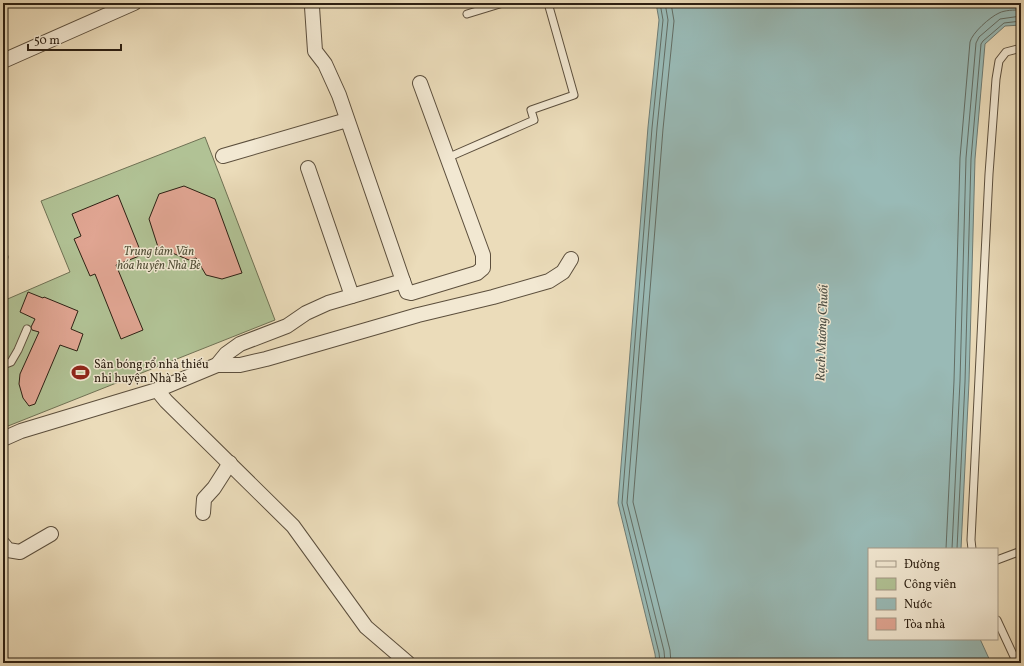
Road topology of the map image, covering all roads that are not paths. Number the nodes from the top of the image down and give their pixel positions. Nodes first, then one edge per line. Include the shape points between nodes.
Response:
1 (134, 3) edge
2 (311, 3) edge
3 (503, 3) edge
4 (548, 3) edge
5 (467, 14) dead end
6 (1021, 48) edge
7 (3, 61) edge
8 (420, 83) dead end
9 (347, 120) junction
10 (223, 156) dead end
11 (447, 158) junction
12 (308, 168) dead end
13 (571, 259) dead end
14 (402, 281) junction
15 (352, 296) junction
16 (27, 329) dead end
17 (3, 365) edge
18 (216, 365) junction
19 (157, 390) junction
20 (3, 439) edge
21 (230, 463) junction
22 (203, 513) dead end
23 (51, 534) dead end
24 (3, 544) edge
25 (972, 548) edge
26 (1021, 552) edge
27 (998, 560) edge
28 (998, 622) edge
29 (408, 663) edge
30 (1017, 663) edge

1 - 7 street
2 - 9 street via 315,51 325,64
3 - 5 lane
4 - 11 lane via 574,95 531,110 534,120
6 - 25 lane via 1006,52 999,61 996,79 989,174
8 - 11 street
9 - 10 street
9 - 14 street
11 - 14 street via 483,255 483,268 477,273 411,293 407,292
12 - 15 street
13 - 18 street via 563,272 549,281 418,314 266,359 240,365
14 - 15 street
15 - 18 street via 328,303 286,326 240,344
16 - 17 lane via 11,362
18 - 19 street
19 - 20 street via 21,431
19 - 21 street
21 - 22 street via 204,499
21 - 29 street via 293,526 366,627
23 - 24 street via 20,552 8,550
26 - 27 lane
28 - 30 lane

